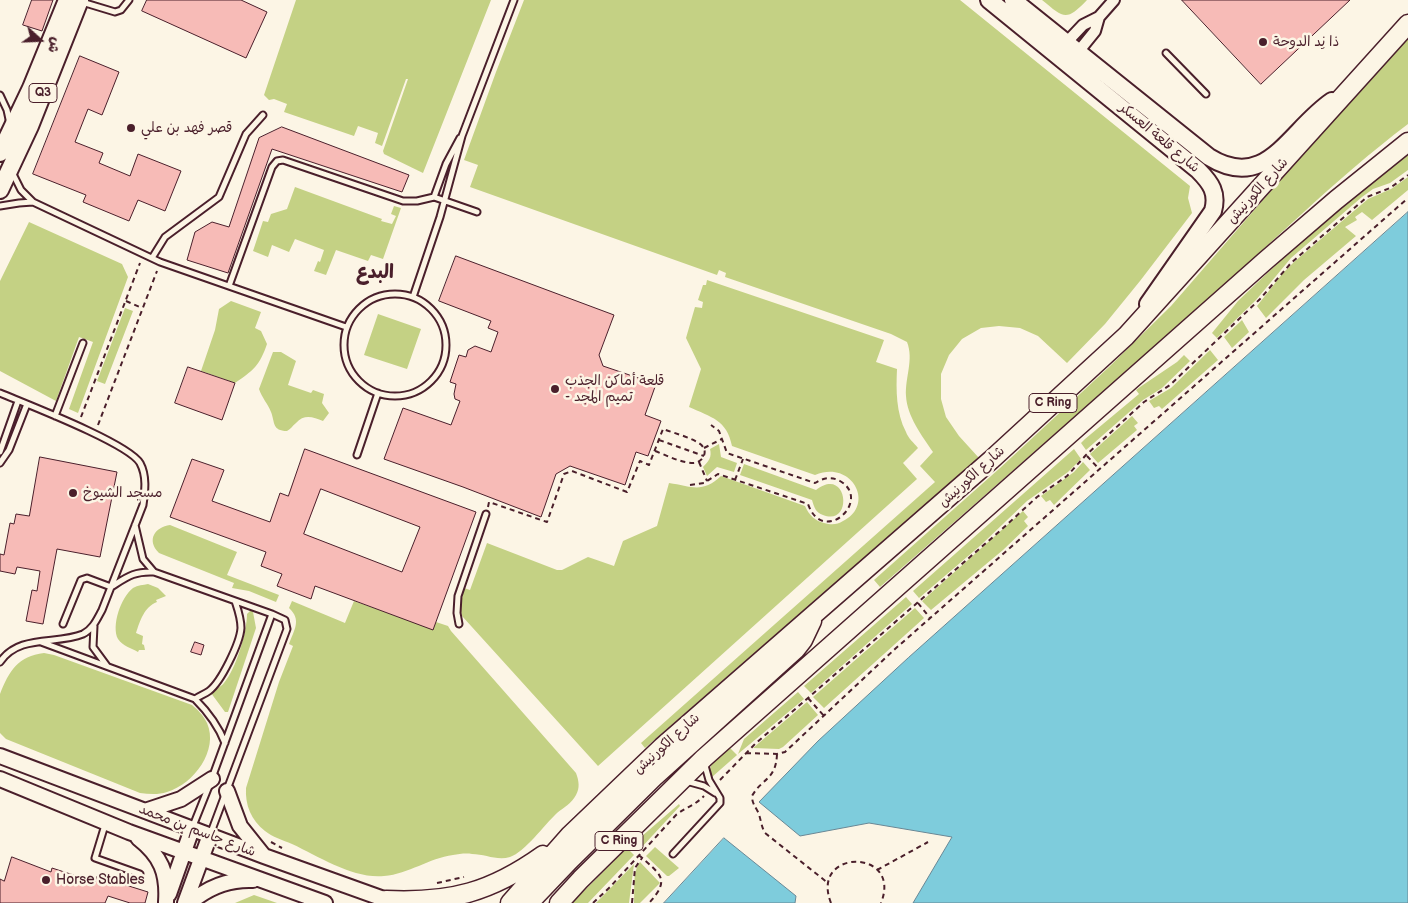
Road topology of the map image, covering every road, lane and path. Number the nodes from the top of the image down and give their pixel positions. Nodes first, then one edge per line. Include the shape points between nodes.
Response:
1 (67, 0) edge
2 (80, 0) edge
3 (129, 0) edge
4 (514, 0) edge
5 (989, 0) edge
6 (1013, 0) edge
7 (1114, 0) edge
8 (1099, 17) junction
9 (1408, 24) edge
10 (1070, 51) junction
11 (1166, 53) dead end
12 (1345, 93) junction
13 (1206, 94) dead end
14 (0, 95) edge
15 (24, 104) junction
16 (7, 110) junction
17 (263, 115) dead end
18 (12, 129) junction
19 (462, 136) junction
20 (1408, 142) edge
21 (0, 153) edge
22 (11, 168) junction
23 (1408, 175) edge
24 (0, 190) edge
25 (434, 197) junction
26 (1408, 198) edge
27 (443, 200) junction
28 (33, 202) junction
29 (0, 206) edge
30 (477, 212) dead end
31 (144, 254) junction
32 (152, 258) junction
33 (160, 262) junction
34 (229, 286) junction
35 (413, 297) junction
36 (126, 301) junction
37 (142, 308) junction
38 (346, 327) junction
39 (1126, 336) junction
40 (83, 343) dead end
41 (0, 393) edge
42 (378, 393) junction
43 (18, 401) junction
44 (27, 404) junction
45 (56, 416) junction
46 (711, 425) dead end
47 (78, 427) junction
48 (94, 434) junction
49 (723, 439) junction
50 (659, 440) junction
51 (704, 448) junction
52 (655, 451) junction
53 (0, 452) edge
54 (358, 455) dead end
55 (1086, 455) junction
56 (704, 456) junction
57 (743, 458) junction
58 (699, 462) junction
59 (0, 463) edge
60 (1099, 469) junction
61 (735, 480) junction
62 (707, 481) junction
63 (690, 485) dead end
64 (486, 514) joint
65 (136, 525) junction
66 (154, 572) junction
67 (111, 586) junction
68 (235, 601) junction
69 (918, 602) junction
70 (272, 614) junction
71 (815, 614) junction
72 (930, 618) junction
73 (63, 624) dead end
74 (459, 624) dead end
75 (94, 626) junction
76 (38, 641) junction
77 (0, 651) edge
78 (7, 653) junction
79 (0, 662) edge
80 (107, 666) junction
81 (195, 698) junction
82 (808, 698) junction
83 (824, 716) junction
84 (226, 743) junction
85 (746, 753) junction
86 (777, 754) junction
87 (0, 756) edge
88 (704, 758) junction
89 (0, 779) edge
90 (212, 779) junction
91 (680, 781) junction
92 (717, 783) dead end
93 (227, 791) junction
94 (706, 793) dead end
95 (715, 793) junction
96 (145, 811) junction
97 (106, 822) junction
98 (192, 828) junction
99 (129, 832) junction
100 (210, 835) junction
101 (570, 835) junction
102 (270, 842) dead end
103 (928, 842) dead end
104 (184, 850) junction
105 (289, 851) dead end
106 (673, 854) dead end
107 (264, 856) junction
108 (641, 856) junction
109 (202, 857) junction
110 (877, 870) junction
111 (140, 874) dead end
112 (464, 878) dead end
113 (262, 881) junction
114 (828, 883) junction
115 (431, 884) dead end
116 (391, 901) edge
117 (166, 902) edge
118 (185, 903) edge
119 (190, 903) edge
120 (325, 903) edge
121 (510, 903) edge
122 (529, 903) edge
123 (559, 903) edge
124 (593, 903) edge
125 (632, 903) edge
126 (649, 903) edge
127 (831, 903) edge
128 (881, 903) edge

1 - 15 main road, Q3
2 - 3 lane via 115,12
2 - 22 main road, Q3
4 - 19 lane
5 - 10 main road, شارع قلعة العسكر
6 - 10 main road, شارع قلعة العسكر
7 - 8 street
8 - 10 street via 1095,31
8 - 10 street via 1083,25
9 - 12 highway, شارع الكورنيش / C Ring
10 - 12 main road, شارع قلعة العسكر via 1209,156 1234,168 1252,167 1268,160 1312,116
10 - 39 main road, شارع قلعة العسكر via 1198,170 1210,182 1215,196 1208,219
11 - 13 lane
12 - 39 highway, شارع الكورنيش / C Ring
14 - 16 lane
15 - 16 lane
15 - 18 main road, Q3
16 - 18 lane
17 - 32 lane via 246,134 219,197 164,237
18 - 21 main road, Q3
19 - 25 lane
19 - 27 lane
20 - 88 highway, C Ring via 1265,261
22 - 24 main road, Q3
22 - 28 lane via 21,190
23 - 55 path via 1390,188 1368,197 1291,263 1260,299 1170,385 1144,402
25 - 27 lane
25 - 34 lane via 417,202 403,201 283,160 276,161
26 - 60 path
27 - 30 lane
27 - 35 lane
28 - 29 lane
28 - 31 lane
31 - 32 lane
31 - 36 path
32 - 33 lane
33 - 34 lane
33 - 37 path
34 - 38 lane
35 - 38 lane via 397,294 366,302
35 - 42 lane via 438,317 446,348 442,364 433,379 419,390 402,396
36 - 37 path
36 - 47 path
37 - 48 path
38 - 42 lane via 343,345 346,362 355,378
39 - 71 highway, شارع الكورنيش / C Ring
40 - 45 lane
41 - 43 lane
42 - 54 lane
43 - 44 lane
43 - 53 lane
44 - 45 lane
44 - 59 lane via 9,450
45 - 47 lane
46 - 49 path
47 - 48 lane
48 - 65 lane via 129,452 140,464 146,487
49 - 51 path
49 - 57 path via 727,453
50 - 51 path via 663,429 697,441
50 - 52 path
50 - 56 path
51 - 56 path
52 - 58 path via 688,462
52 - 64 path via 650,465 640,461 627,492 572,471 564,474 546,522 490,502
55 - 60 path
55 - 69 path via 1067,476 1037,497
56 - 58 path
57 - 61 path
57 - 61 path via 815,483 826,478 838,480 848,488 850,507 842,517 824,521 813,515 808,504
58 - 62 path
60 - 72 path
61 - 62 path via 718,474
62 - 63 path
64 - 74 lane via 458,596
65 - 66 lane via 143,559
65 - 67 lane
66 - 67 lane via 141,571
66 - 68 lane
67 - 73 lane via 87,578 81,580
67 - 75 lane
68 - 70 lane
68 - 81 lane via 241,630 233,652 223,675 209,691
69 - 72 path
69 - 82 path
70 - 84 lane
70 - 93 lane via 286,620 287,629
71 - 101 highway, شارع الكورنيش / C Ring via 662,747
71 - 122 highway via 796,649 653,778
72 - 83 path
75 - 76 lane via 84,634
75 - 80 lane via 93,647
76 - 78 lane
76 - 80 lane
77 - 78 lane
78 - 79 lane
80 - 81 lane
81 - 84 lane via 218,726
82 - 83 path
82 - 85 path
83 - 86 path via 785,752
84 - 90 lane
85 - 86 path
85 - 92 path
86 - 114 path via 771,776 752,796 752,803 765,833
87 - 96 street, شارع جاسم بن محمد
88 - 91 highway, C Ring
88 - 95 lane via 707,776
89 - 97 street, شارع جاسم بن محمد
90 - 96 street via 180,799
90 - 98 lane
91 - 95 lane via 698,784
91 - 123 highway, C Ring
93 - 100 lane
93 - 107 street via 240,826
94 - 108 path via 693,806 678,814
95 - 106 lane via 720,800 719,805
96 - 98 street, شارع جاسم بن محمد
97 - 99 street, شارع جاسم بن محمد
97 - 111 lane via 95,858
98 - 100 street, شارع جاسم بن محمد
98 - 104 street
99 - 104 street, شارع جاسم بن محمد
99 - 117 street via 160,860 166,879
100 - 107 street, شارع جاسم بن محمد
100 - 109 street
101 - 116 highway via 519,871 469,896 434,902
101 - 121 highway, شارع الكورنيش / C Ring
102 - 105 path
103 - 110 path
104 - 109 street, شارع جاسم بن محمد
104 - 117 street
107 - 116 street, شارع جاسم بن محمد
108 - 124 path
108 - 125 path via 635,868
108 - 126 path via 659,874 662,882 660,890
109 - 113 street, شارع جاسم بن محمد
109 - 118 street
110 - 114 path via 866,862 846,862 834,871
110 - 128 path via 885,889
112 - 115 path
113 - 119 street via 239,880 220,884
113 - 120 street, شارع جاسم بن محمد
114 - 127 path

